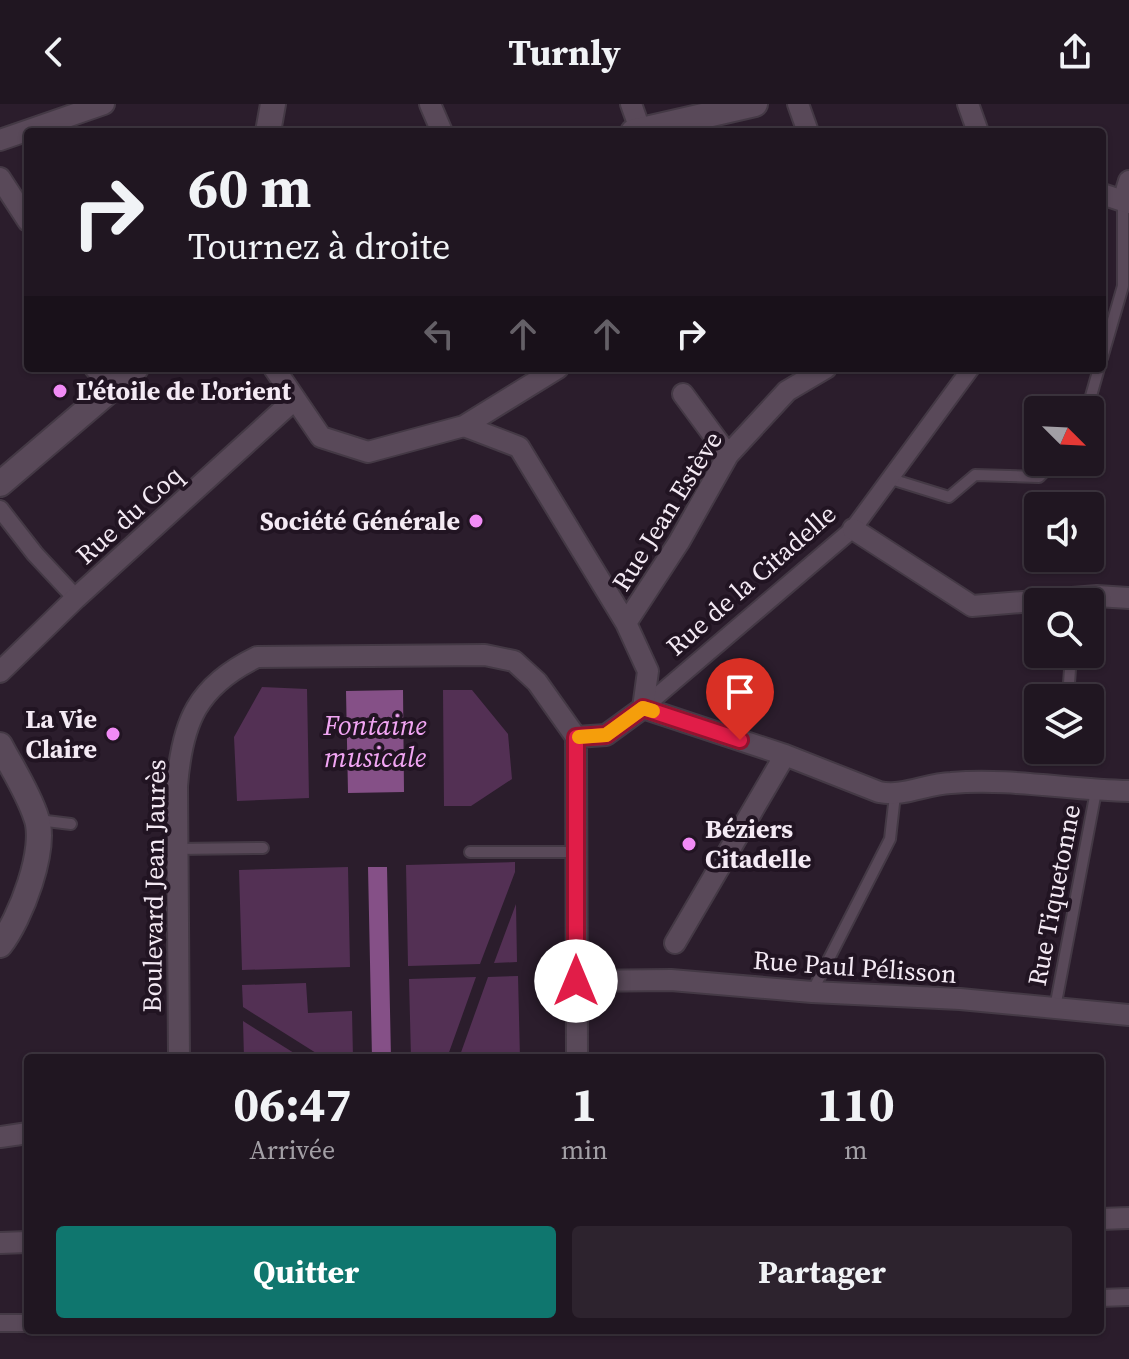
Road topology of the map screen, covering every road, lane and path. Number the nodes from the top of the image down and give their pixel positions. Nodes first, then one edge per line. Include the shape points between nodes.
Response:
1 (104, 104) edge
2 (273, 104) edge
3 (430, 104) edge
4 (631, 104) edge
5 (755, 104) edge
6 (798, 104) edge
7 (968, 104) edge
8 (35, 128) edge
9 (269, 128) edge
10 (440, 128) edge
11 (637, 128) edge
12 (651, 128) edge
13 (807, 128) edge
14 (977, 128) edge
15 (24, 132) edge
16 (0, 140) edge
17 (0, 178) edge
18 (1129, 181) edge
19 (1106, 195) edge
20 (1126, 202) edge
21 (1106, 212) edge
22 (24, 215) edge
23 (1106, 344) edge
24 (99, 372) edge
25 (131, 372) edge
26 (277, 372) edge
27 (552, 372) edge
28 (819, 372) edge
29 (968, 372) edge
30 (1098, 372) edge
31 (112, 386) junction
32 (683, 394) dead end
33 (1091, 396) edge
34 (295, 399) junction
35 (464, 426) junction
36 (728, 455) junction
37 (1040, 476) edge
38 (891, 479) junction
39 (0, 484) edge
40 (0, 509) edge
41 (853, 529) junction
42 (76, 598) junction
43 (1129, 598) edge
44 (1104, 603) edge
45 (1024, 606) edge
46 (626, 623) junction
47 (0, 672) edge
48 (643, 708) junction
49 (576, 737) junction
50 (0, 745) edge
51 (785, 755) junction
52 (1096, 791) junction
53 (1129, 791) edge
54 (895, 795) junction
55 (38, 820) junction
56 (71, 824) dead end
57 (263, 848) dead end
58 (177, 849) junction
59 (470, 852) dead end
60 (576, 852) junction
61 (675, 943) dead end
62 (0, 945) edge
63 (576, 981) junction
64 (812, 992) junction
65 (1055, 1008) junction
66 (1129, 1015) edge
67 (179, 1054) edge
68 (577, 1054) edge
69 (24, 1134) edge
70 (0, 1137) edge
71 (1129, 1218) edge
72 (1104, 1219) edge
73 (24, 1242) edge
74 (0, 1243) edge
75 (1129, 1297) edge
76 (1104, 1298) edge
77 (0, 1323) edge
78 (24, 1323) edge

1 - 8 street
2 - 9 main road
3 - 10 street
4 - 11 street
5 - 12 main road
6 - 13 street
7 - 14 street
15 - 16 street
17 - 22 street
18 - 20 street
19 - 20 street
20 - 21 street
20 - 23 lane via 1123,286
24 - 31 street
25 - 31 main road
26 - 34 street
27 - 35 street
28 - 36 street, Rue Jean Estève via 787,391
29 - 38 street, Rue de la Citadelle
30 - 33 lane
31 - 39 main road
32 - 36 street
34 - 35 street via 321,437 368,452
34 - 42 street, Rue du Coq
35 - 46 street via 519,447
36 - 46 street, Rue Jean Estève
37 - 38 lane via 975,475 949,497
38 - 41 street, Rue de la Citadelle
40 - 42 street
41 - 45 street via 972,606
41 - 48 street, Rue de la Citadelle
42 - 47 street, Rue du Coq
43 - 44 street
46 - 48 street via 648,671
48 - 49 street via 606,735
48 - 51 street
49 - 58 street, Boulevard Jean Jaurès via 537,682 514,661 485,655 257,657 230,670 207,691 191,720 180,751
49 - 60 street
50 - 55 main road
51 - 54 street
51 - 61 street
52 - 53 street
52 - 54 street via 1011,782 948,783
52 - 65 lane, Rue Tiquetonne
54 - 64 lane via 890,839
55 - 56 lane
55 - 62 main road via 37,858 25,899
57 - 58 lane
58 - 67 street, Boulevard Jean Jaurès
59 - 60 lane
60 - 63 street
63 - 64 street, Rue Paul Pélisson via 671,980
63 - 68 street
64 - 65 street, Rue Paul Pélisson
65 - 66 street, Rue Paul Pélisson
69 - 70 street
71 - 72 street
73 - 74 street
75 - 76 street
77 - 78 street

